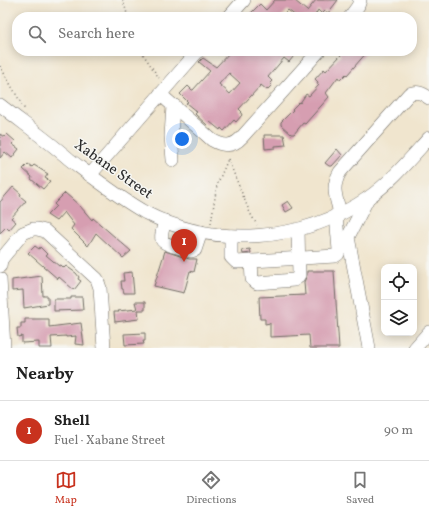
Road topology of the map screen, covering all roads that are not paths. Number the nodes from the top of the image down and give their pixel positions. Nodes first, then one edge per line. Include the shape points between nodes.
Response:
1 (244, 0) edge
2 (360, 0) edge
3 (233, 12) edge
4 (354, 12) edge
5 (194, 56) edge
6 (315, 56) edge
7 (163, 91) junction
8 (429, 98) edge
9 (0, 105) edge
10 (174, 106) junction
11 (429, 138) edge
12 (173, 160) dead end
13 (90, 174) junction
14 (368, 198) junction
15 (338, 214) junction
16 (165, 221) junction
17 (298, 230) junction
18 (205, 232) junction
19 (232, 236) junction
20 (299, 258) junction
21 (251, 261) junction
22 (0, 266) edge
23 (0, 279) edge
24 (429, 332) edge
25 (4, 348) edge
26 (104, 348) edge
27 (368, 348) edge
28 (415, 348) edge

1 - 3 street
2 - 4 street
5 - 7 street
6 - 10 street via 242,137 230,145 221,145 212,140
7 - 10 street
7 - 13 street
8 - 15 street via 421,93 409,94 340,172 335,181
9 - 13 street, Xabane Street
10 - 12 street via 171,136
11 - 14 street, Xabane Street via 392,178
13 - 16 street, Xabane Street via 136,207
14 - 15 street, Xabane Street
14 - 27 street via 348,237
15 - 17 street, Xabane Street
15 - 20 street via 338,254
16 - 18 street, Xabane Street
16 - 18 street via 161,239 164,243 191,251 195,250
17 - 19 street, Xabane Street via 264,236
17 - 20 street
18 - 19 street, Xabane Street
19 - 21 street via 232,260
20 - 21 street
20 - 21 street via 299,275 294,280 257,283 252,279
22 - 26 street via 1,260 23,233 33,228 45,231 97,279 100,288
23 - 25 street
24 - 28 street

